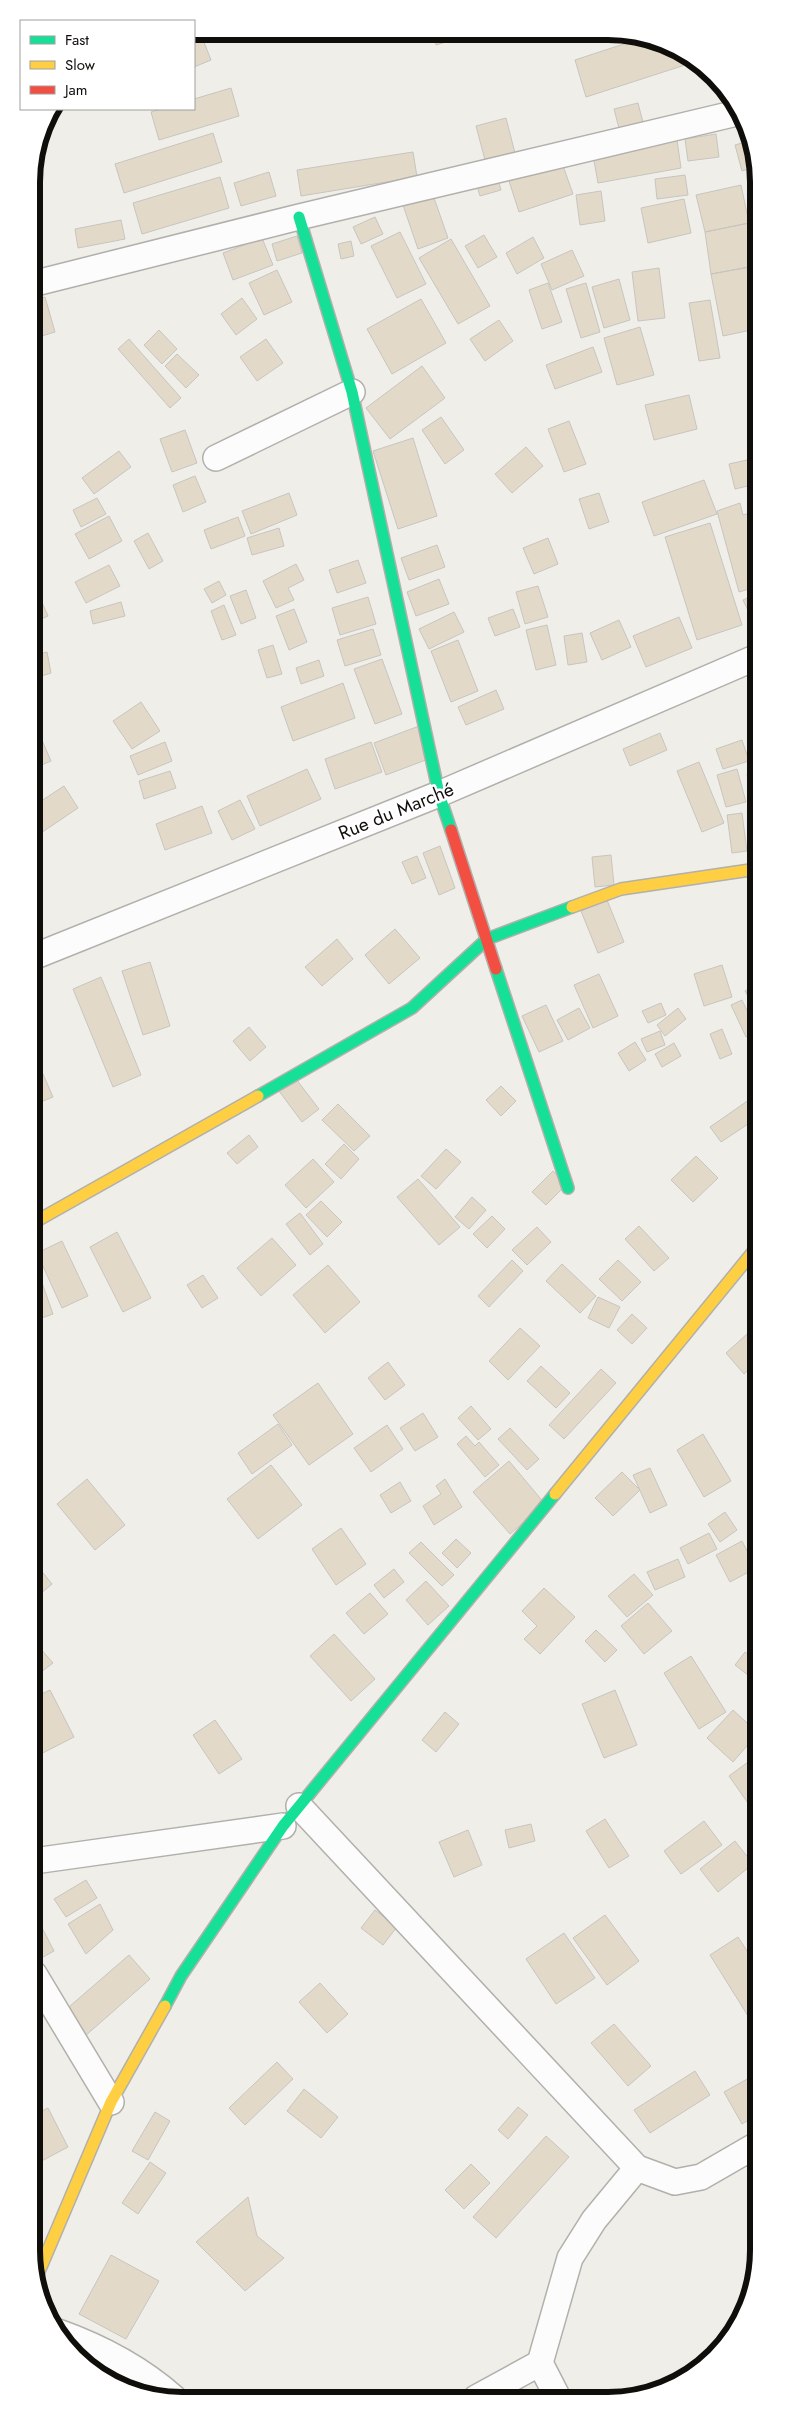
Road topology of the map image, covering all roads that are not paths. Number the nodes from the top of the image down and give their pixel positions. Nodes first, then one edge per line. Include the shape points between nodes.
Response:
1 (732, 114) edge
2 (299, 217) junction
3 (40, 282) edge
4 (352, 392) junction
5 (216, 458) dead end
6 (750, 660) edge
7 (440, 794) junction
8 (750, 869) edge
9 (487, 939) junction
10 (40, 954) edge
11 (568, 1188) dead end
12 (40, 1219) edge
13 (750, 1256) edge
14 (299, 1806) junction
15 (282, 1826) junction
16 (40, 1860) edge
17 (40, 1984) edge
18 (111, 2102) junction
19 (750, 2149) edge
20 (637, 2168) junction
21 (41, 2267) edge
22 (69, 2336) edge
23 (540, 2363) junction
24 (164, 2391) edge
25 (487, 2392) edge
26 (555, 2392) edge

1 - 2 street
2 - 3 street
2 - 4 street
4 - 5 street
4 - 7 street
6 - 7 street, Rue du Marché
7 - 9 street
7 - 10 street, Rue du Marché
8 - 9 street via 621,889
9 - 11 street
9 - 12 street via 412,1008
13 - 14 street
14 - 15 street
14 - 20 street
15 - 16 street
15 - 18 street via 182,1976
17 - 18 street
18 - 21 street
19 - 20 street via 701,2177 675,2182
20 - 23 street via 594,2220 570,2258
22 - 24 street via 131,2365
23 - 25 street
23 - 26 street

